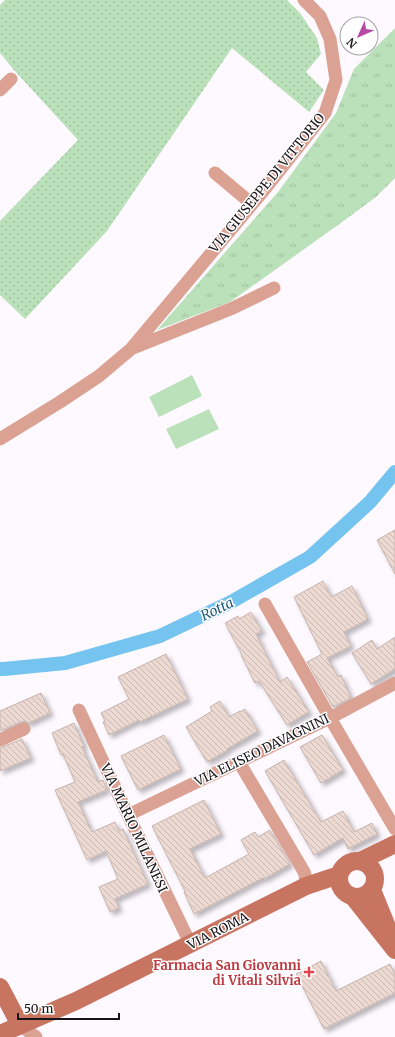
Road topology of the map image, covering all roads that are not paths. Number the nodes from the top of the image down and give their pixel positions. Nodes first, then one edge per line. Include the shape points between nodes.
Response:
1 (304, 0) edge
2 (11, 79) dead end
3 (0, 90) edge
4 (215, 173) dead end
5 (252, 204) junction
6 (274, 288) dead end
7 (131, 349) junction
8 (0, 439) edge
9 (265, 604) dead end
10 (395, 683) edge
11 (79, 710) dead end
12 (330, 718) junction
13 (24, 729) dead end
14 (0, 740) edge
15 (239, 762) junction
16 (128, 815) junction
17 (395, 829) edge
18 (395, 844) edge
19 (395, 850) edge
20 (360, 861) junction
21 (339, 875) junction
22 (374, 884) junction
23 (306, 886) junction
24 (352, 897) junction
25 (191, 945) junction
26 (395, 949) edge
27 (0, 987) edge
28 (20, 1025) junction
29 (0, 1034) edge
30 (36, 1037) edge

1 - 5 street, VIA GIUSEPPE DI VITTORIO via 320,16 330,39 336,80 325,113
2 - 3 street
4 - 5 street
5 - 7 street, VIA GIUSEPPE DI VITTORIO
6 - 7 street, VIA GIUSEPPE DI VITTORIO via 233,308
7 - 8 street, VIA GIUSEPPE DI VITTORIO via 99,376
9 - 12 street
10 - 12 street, VIA ELISEO DAVAGNINI
11 - 16 street, VIA MARIO MILANESI
12 - 15 street, VIA ELISEO DAVAGNINI
12 - 17 street
13 - 14 street
15 - 16 street, VIA ELISEO DAVAGNINI
15 - 23 street via 305,874
16 - 25 street, VIA MARIO MILANESI
18 - 20 street
19 - 22 street
20 - 21 street via 349,863
20 - 22 street via 366,863 374,872
21 - 23 street, VIA ROMA
21 - 24 street via 340,887
22 - 24 street via 369,894 360,898
22 - 26 street
23 - 24 street
23 - 25 street, VIA ROMA
24 - 26 street
25 - 28 street, VIA ROMA
27 - 28 street
28 - 29 street, VIA ROMA
28 - 30 street

